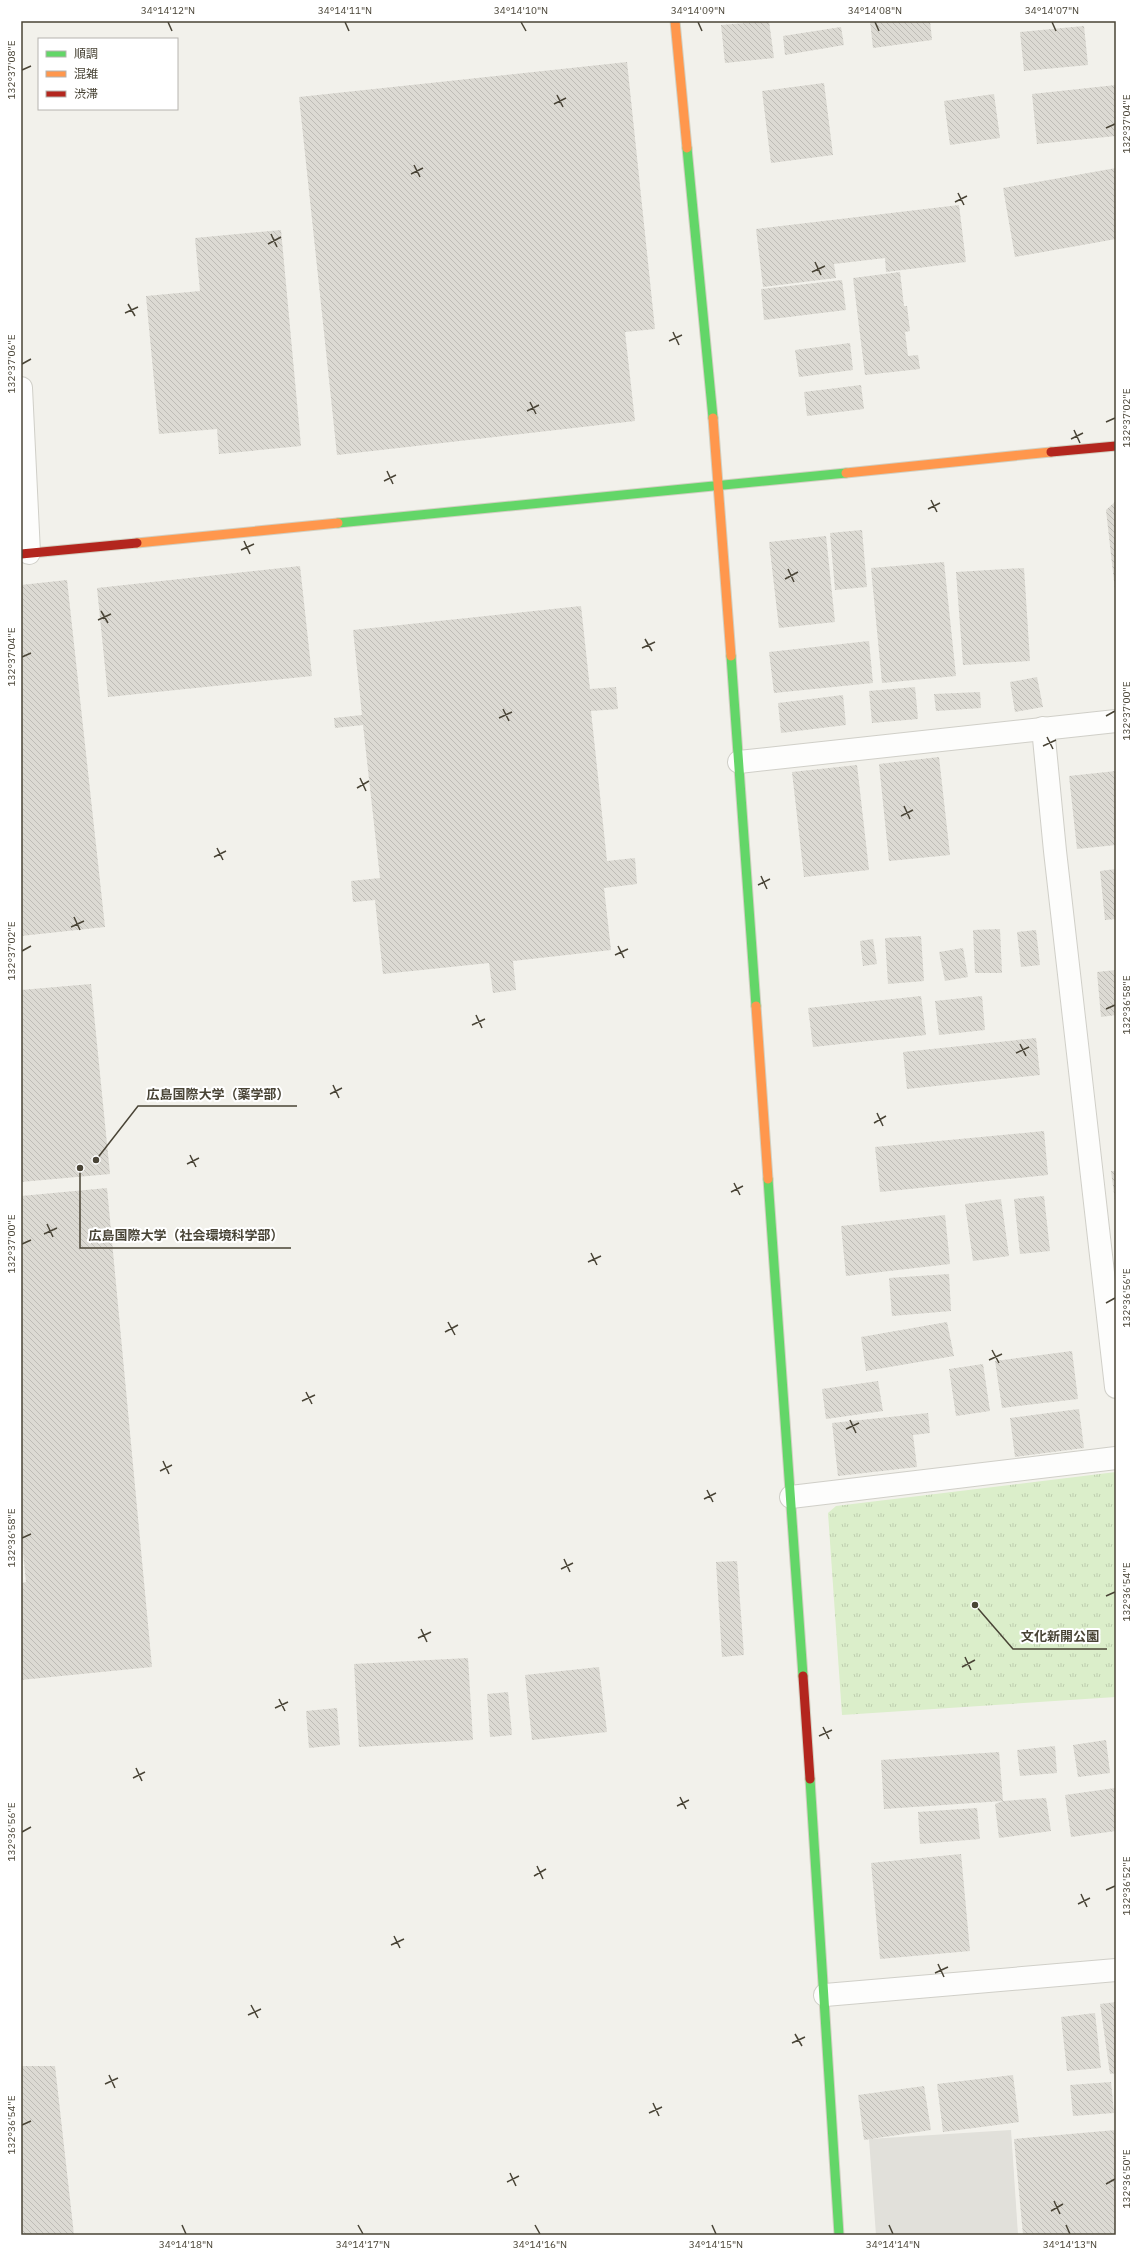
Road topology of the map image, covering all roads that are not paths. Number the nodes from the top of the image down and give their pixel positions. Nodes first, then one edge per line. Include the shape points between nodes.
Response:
1 (675, 21) edge
2 (21, 388) edge
3 (1116, 446) edge
4 (719, 486) junction
5 (25, 553) edge
6 (1116, 721) edge
7 (1043, 728) junction
8 (739, 762) junction
9 (1116, 1387) edge
10 (1116, 1458) edge
11 (791, 1497) junction
12 (1116, 1970) edge
13 (825, 1996) junction
14 (839, 2235) edge

1 - 4 street
2 - 5 street
3 - 4 street
4 - 5 street
4 - 8 street
6 - 7 street
7 - 8 street
7 - 9 street
8 - 11 street
10 - 11 street
11 - 13 street
12 - 13 street
13 - 14 street

